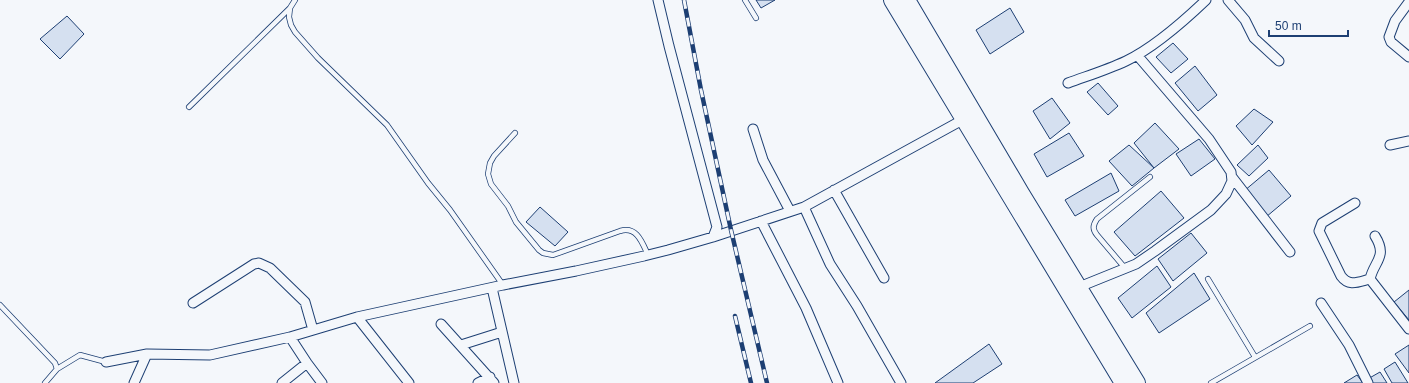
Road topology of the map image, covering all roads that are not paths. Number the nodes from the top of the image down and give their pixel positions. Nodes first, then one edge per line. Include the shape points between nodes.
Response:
1 (295, 0) edge
2 (658, 0) edge
3 (745, 0) edge
4 (892, 0) edge
5 (907, 0) edge
6 (1206, 0) edge
7 (1228, 0) edge
8 (1409, 2) edge
9 (290, 8) junction
10 (756, 18) dead end
11 (1137, 55) junction
12 (1409, 57) edge
13 (1279, 61) dead end
14 (1068, 83) dead end
15 (189, 107) dead end
16 (969, 116) junction
17 (754, 129) dead end
18 (515, 133) dead end
19 (1409, 141) edge
20 (1390, 145) dead end
21 (1150, 177) dead end
22 (1232, 177) junction
23 (834, 190) junction
24 (1355, 203) dead end
25 (804, 207) junction
26 (790, 211) junction
27 (761, 221) junction
28 (1375, 236) dead end
29 (713, 237) junction
30 (1290, 252) dead end
31 (649, 255) junction
32 (1125, 268) junction
33 (884, 278) dead end
34 (1370, 279) junction
35 (1208, 280) dead end
36 (503, 285) junction
37 (1079, 287) junction
38 (492, 288) junction
39 (193, 303) dead end
40 (1321, 303) dead end
41 (0, 305) edge
42 (4, 310) junction
43 (0, 314) edge
44 (357, 318) junction
45 (441, 324) dead end
46 (1310, 326) dead end
47 (1409, 329) edge
48 (313, 330) junction
49 (502, 332) junction
50 (290, 337) junction
51 (461, 345) junction
52 (147, 354) junction
53 (1255, 357) junction
54 (106, 362) joint
55 (307, 363) junction
56 (57, 369) junction
57 (492, 380) edge
58 (45, 383) edge
59 (134, 383) edge
60 (282, 383) edge
61 (322, 383) edge
62 (409, 383) edge
63 (478, 383) edge
64 (514, 383) edge
65 (838, 383) edge
66 (901, 383) edge
67 (1123, 383) edge
68 (1137, 383) edge
69 (1211, 383) edge
70 (1368, 383) edge

1 - 9 lane
2 - 29 street via 717,227
3 - 10 lane
4 - 16 highway
5 - 16 highway
6 - 11 street via 1190,16
7 - 13 street via 1245,20 1254,38
8 - 12 street via 1395,21 1389,37 1391,42
9 - 15 lane
9 - 36 lane via 289,17 295,32 387,125
11 - 14 street
11 - 22 street via 1209,139
16 - 23 street
16 - 37 highway via 1021,193
16 - 67 highway
17 - 26 street via 763,160
18 - 31 lane via 494,156 488,174 491,184 508,206 516,222 539,250 553,255 628,229 640,239
19 - 20 street
21 - 32 lane via 1097,219 1094,226 1094,231
22 - 30 street
22 - 32 street via 1226,194 1211,210 1136,264
23 - 25 street
23 - 33 street
24 - 34 street via 1322,223 1319,231 1345,282
25 - 26 street
25 - 66 street via 830,264
26 - 27 street
27 - 29 street
27 - 65 street via 806,308
28 - 34 street via 1380,246 1380,255
29 - 31 street
31 - 36 street
32 - 37 street
34 - 47 street
35 - 53 lane
36 - 38 street
37 - 68 highway
38 - 44 street
38 - 49 street
39 - 48 street via 259,263 270,268 305,302
40 - 70 street via 1349,345
41 - 42 lane
42 - 43 lane
42 - 56 lane via 52,360
44 - 48 street
44 - 62 street
45 - 51 street
46 - 53 lane
48 - 50 street
49 - 51 street
49 - 64 street
50 - 52 street via 210,356
50 - 55 street
51 - 57 street
52 - 54 street
52 - 59 street
53 - 69 lane
54 - 56 lane via 80,355
55 - 60 street
55 - 61 street
56 - 58 lane
57 - 63 street

